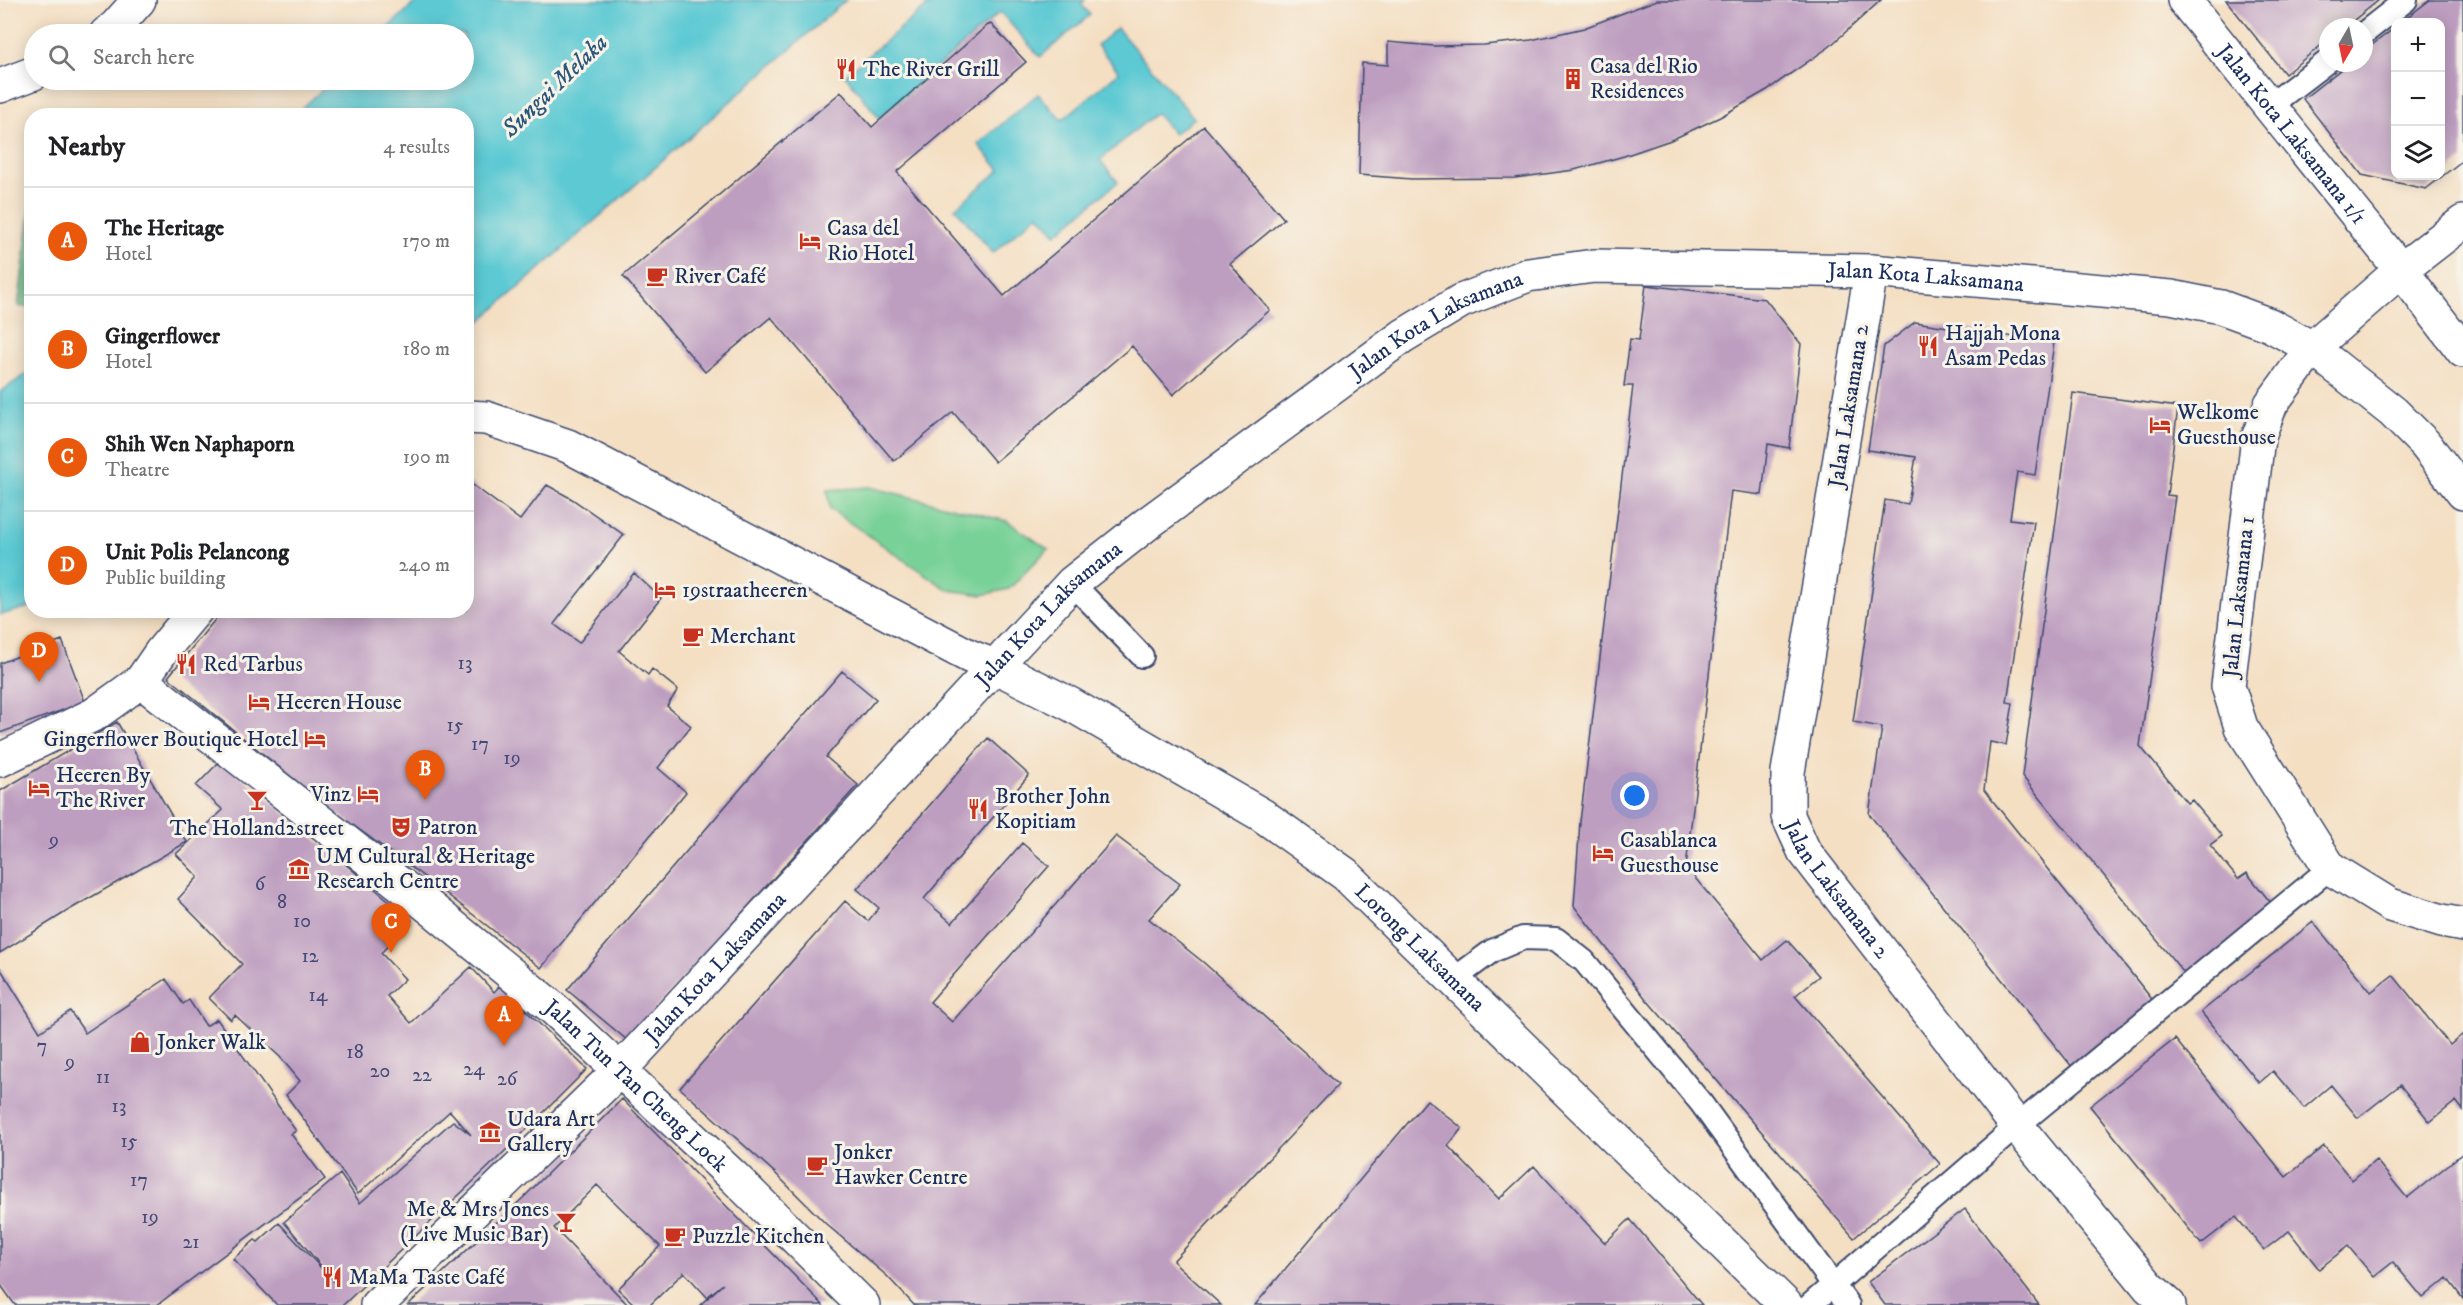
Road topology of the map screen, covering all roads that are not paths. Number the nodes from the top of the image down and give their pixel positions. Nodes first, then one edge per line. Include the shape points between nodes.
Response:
1 (139, 0) edge
2 (2184, 0) edge
3 (2406, 0) edge
4 (118, 24) edge
5 (2373, 26) edge
6 (2319, 68) edge
7 (24, 77) edge
8 (0, 86) edge
9 (2270, 106) junction
10 (2463, 222) edge
11 (2401, 270) junction
12 (1871, 271) junction
13 (2312, 348) junction
14 (2463, 351) edge
15 (474, 417) edge
16 (2463, 493) edge
17 (1072, 583) junction
18 (189, 618) edge
19 (1142, 656) dead end
20 (994, 666) junction
21 (141, 681) junction
22 (0, 760) edge
23 (2330, 868) junction
24 (2463, 925) edge
25 (1454, 979) junction
26 (620, 1070) junction
27 (2017, 1126) junction
28 (1834, 1284) junction
29 (377, 1305) edge
30 (863, 1305) edge
31 (1786, 1305) edge
32 (1810, 1305) edge
33 (1848, 1305) edge
34 (2169, 1305) edge

1 - 4 street
2 - 9 street, Jalan Kota Laksamana 1/1
3 - 5 lane
6 - 9 lane
7 - 8 street
9 - 11 street, Jalan Kota Laksamana 1/1
10 - 11 street, Jalan Laksamana 1
11 - 13 street, Jalan Laksamana 1
11 - 14 street, Jalan Kota Laksamana 1/1
12 - 13 street, Jalan Kota Laksamana via 2171,297 2221,307 2270,325
12 - 17 street, Jalan Kota Laksamana via 1594,266 1528,275 1471,298 1403,336
12 - 27 street, Jalan Laksamana 2 via 1788,772 1788,816 1804,851
13 - 16 street, Jalan Kota Laksamana via 2393,412 2425,444
13 - 23 street, Jalan Laksamana 1 via 2271,404 2258,438 2228,686 2241,727
15 - 20 street, Lorong Laksamana via 568,446
17 - 19 lane
17 - 20 street, Jalan Kota Laksamana
18 - 21 street
20 - 25 street, Lorong Laksamana via 1070,704 1262,815 1345,874
20 - 26 street, Jalan Kota Laksamana
21 - 22 street via 95,714
21 - 26 street, Jalan Tun Tan Cheng Lock via 503,967
23 - 24 street, Jalan Laksamana 1 via 2390,905
23 - 27 lane
25 - 28 lane via 1492,951 1523,938 1556,939 1584,961 1701,1103
25 - 31 street, Lorong Laksamana
26 - 29 street, Jalan Kota Laksamana
26 - 30 street, Jalan Tun Tan Cheng Lock
27 - 28 lane
27 - 34 street, Jalan Laksamana 2 via 2149,1287
28 - 32 lane
28 - 33 lane

